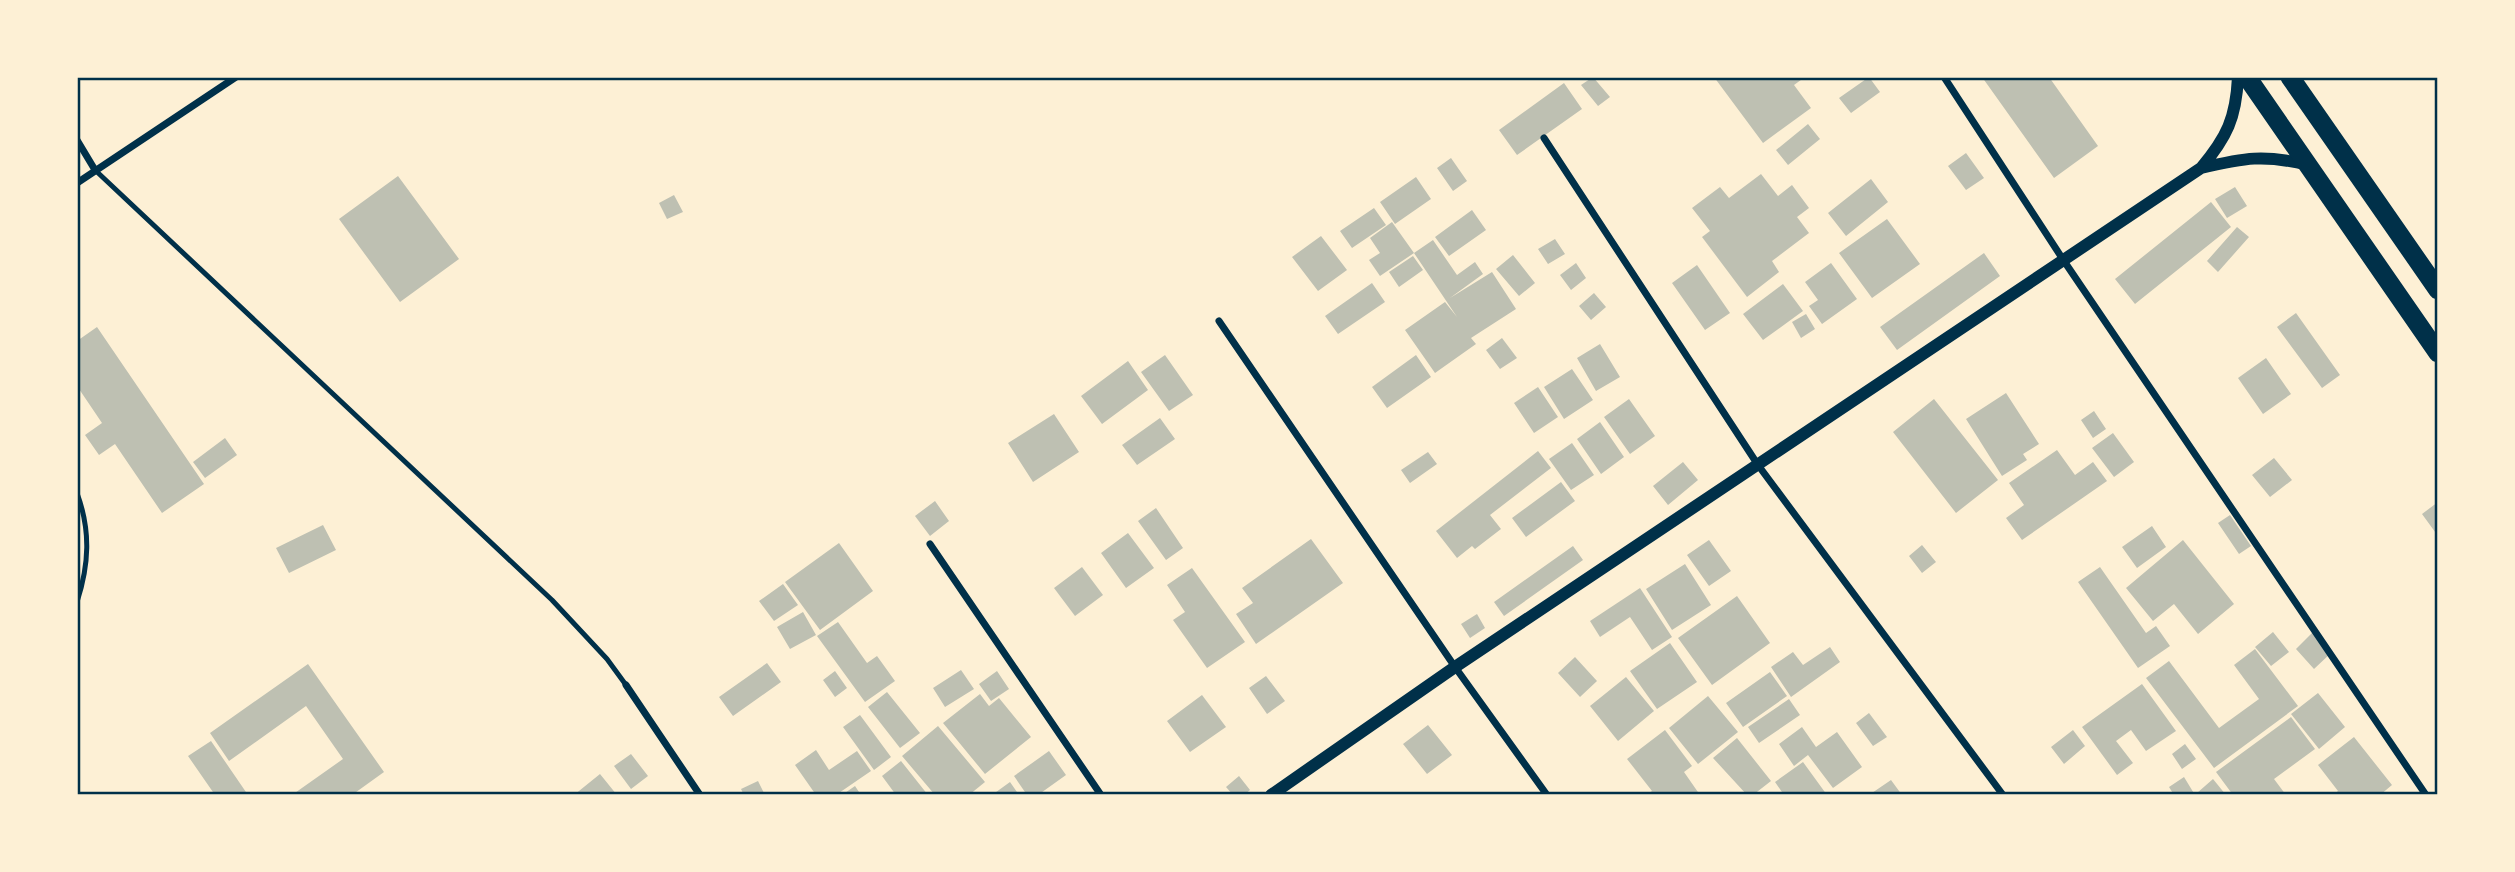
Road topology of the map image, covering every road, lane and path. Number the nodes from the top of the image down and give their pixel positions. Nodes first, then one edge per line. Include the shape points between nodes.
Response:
1 (236, 77) edge
2 (1944, 77) edge
3 (2238, 77) edge
4 (2247, 77) edge
5 (2290, 77) edge
6 (1544, 138) dead end
7 (77, 140) edge
8 (2308, 165) junction
9 (2201, 168) junction
10 (95, 170) junction
11 (77, 183) edge
12 (2064, 261) junction
13 (2438, 290) edge
14 (1219, 321) dead end
15 (2438, 353) edge
16 (1758, 465) junction
17 (77, 493) edge
18 (930, 544) dead end
19 (77, 603) edge
20 (1455, 667) junction
21 (626, 685) joint
22 (699, 795) edge
23 (1101, 795) edge
24 (1271, 795) edge
25 (1547, 795) edge
26 (2003, 795) edge
27 (2426, 795) edge

1 - 10 street
2 - 12 street
3 - 9 street via 2237,104 2225,138
4 - 8 highway
5 - 13 highway
6 - 16 street
7 - 10 street
8 - 9 street via 2275,157
8 - 15 highway
9 - 12 street
10 - 11 street
10 - 21 lane via 552,600
12 - 16 street
12 - 27 street
14 - 20 street
16 - 20 street
16 - 26 street
17 - 19 lane via 87,521 87,572
18 - 23 street
20 - 24 street
20 - 25 street
21 - 22 street

